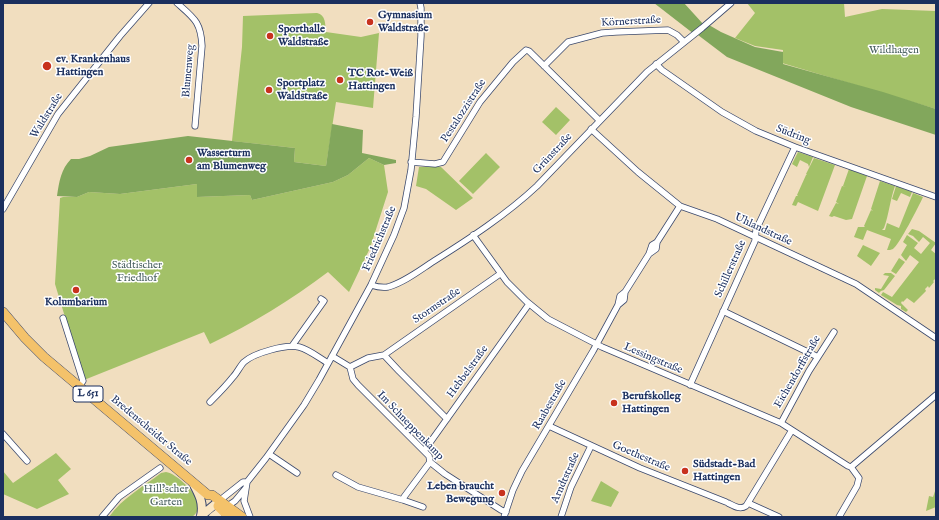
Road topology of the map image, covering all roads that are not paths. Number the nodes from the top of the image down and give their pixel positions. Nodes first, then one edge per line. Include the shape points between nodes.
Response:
1 (149, 3) edge
2 (177, 3) edge
3 (420, 3) edge
4 (731, 3) edge
5 (684, 42) junction
6 (656, 64) junction
7 (544, 66) junction
8 (599, 120) junction
9 (195, 126) dead end
10 (591, 129) junction
11 (795, 147) junction
12 (411, 162) junction
13 (936, 197) edge
14 (680, 206) junction
15 (3, 209) edge
16 (473, 235) junction
17 (755, 237) junction
18 (500, 274) junction
19 (371, 285) junction
20 (321, 298) dead end
21 (529, 304) junction
22 (723, 311) junction
23 (3, 312) edge
24 (63, 318) dead end
25 (834, 332) dead end
26 (936, 338) edge
27 (596, 344) junction
28 (292, 346) junction
29 (384, 355) junction
30 (332, 356) junction
31 (818, 357) junction
32 (328, 364) junction
33 (350, 367) junction
34 (690, 385) junction
35 (79, 386) junction
36 (936, 395) edge
37 (210, 402) dead end
38 (447, 419) junction
39 (781, 423) junction
40 (549, 426) junction
41 (792, 430) junction
42 (3, 434) edge
43 (591, 446) junction
44 (424, 452) junction
45 (269, 454) junction
46 (27, 461) dead end
47 (430, 462) junction
48 (852, 467) junction
49 (160, 468) dead end
50 (297, 473) dead end
51 (336, 475) dead end
52 (192, 480) junction
53 (246, 485) junction
54 (403, 500) junction
55 (748, 503) junction
56 (221, 505) junction
57 (423, 507) dead end
58 (505, 514) edge
59 (201, 516) edge
60 (102, 517) edge
61 (213, 517) edge
62 (229, 517) edge
63 (242, 517) edge
64 (250, 517) edge
65 (561, 517) edge
66 (779, 517) edge
67 (839, 517) edge

1 - 15 street, Waldstraße via 58,114
2 - 9 street, Blumenweg via 198,23 202,33
3 - 12 street, Friedrichstraße via 421,36
4 - 5 street, Grünstraße
5 - 6 street, Grünstraße
5 - 7 street, Körnerstraße via 677,34 668,30 602,34 568,42
6 - 8 street, Grünstraße
6 - 11 street, Südring via 731,117 756,131
7 - 8 street
7 - 12 street, Pestalozzistraße via 525,50 480,102 443,162
8 - 10 street, Grünstraße
10 - 14 street, Uhlandstraße
10 - 16 street, Grünstraße via 529,194
11 - 13 street, Südring
11 - 17 street, Schillerstraße
12 - 19 street, Friedrichstraße via 404,208
14 - 17 street, Uhlandstraße via 712,217
14 - 27 street, Raabestraße via 658,242 656,250 649,254
16 - 18 street, Lessingstraße
16 - 19 street, Grünstraße via 397,284 377,288
17 - 22 street, Schillerstraße
17 - 26 street, Uhlandstraße via 856,284
18 - 21 street, Lessingstraße
18 - 29 street, Stormstraße
19 - 30 street, Friedrichstraße
20 - 28 street via 324,301
21 - 27 street, Lessingstraße via 554,322
21 - 38 street, Hebbelstraße
22 - 31 street, Schillerstraße
22 - 34 street, Schillerstraße
23 - 35 main road, Bredenscheider Straße / L 651 via 25,338
24 - 35 street via 83,381
25 - 31 street, Eichendorffstraße
27 - 34 street, Lessingstraße
27 - 40 street, Raabestraße
28 - 32 street via 305,349
28 - 37 street via 279,347 244,362
29 - 33 street via 368,358
29 - 38 street
30 - 32 street, Friedrichstraße
30 - 33 street
31 - 39 street, Eichendorffstraße
32 - 45 street, Friedrichstraße via 304,405
33 - 44 street, Im Schneppenkamp via 353,379 362,391
34 - 39 street, Lessingstraße
35 - 52 main road, Bredenscheider Straße / L 651
36 - 48 street
38 - 44 street, Hebbelstraße
39 - 41 street, Lessingstraße
40 - 43 street, Goethestraße
40 - 58 street, Raabestraße via 517,480
41 - 48 street, Lessingstraße
41 - 55 street
42 - 46 street
43 - 55 street, Goethestraße via 727,503 742,508
43 - 65 street, Arndtstraße via 571,487
44 - 47 street, Im Schneppenkamp via 429,456
45 - 50 street
45 - 53 street, Friedrichstraße
47 - 54 street
47 - 58 street, Im Schneppenkamp
48 - 67 street via 859,478 857,486
49 - 60 street via 119,497
51 - 54 street via 358,487
52 - 56 main road, Bredenscheider Straße / L 651
52 - 59 main road via 202,501
53 - 56 street, Friedrichstraße via 234,501
53 - 56 street, Friedrichstraße via 243,482
53 - 64 street via 244,501
54 - 57 street
55 - 66 street, Goethestraße
56 - 59 main road
56 - 61 main road
56 - 62 main road, L 651
56 - 63 main road, L 651

